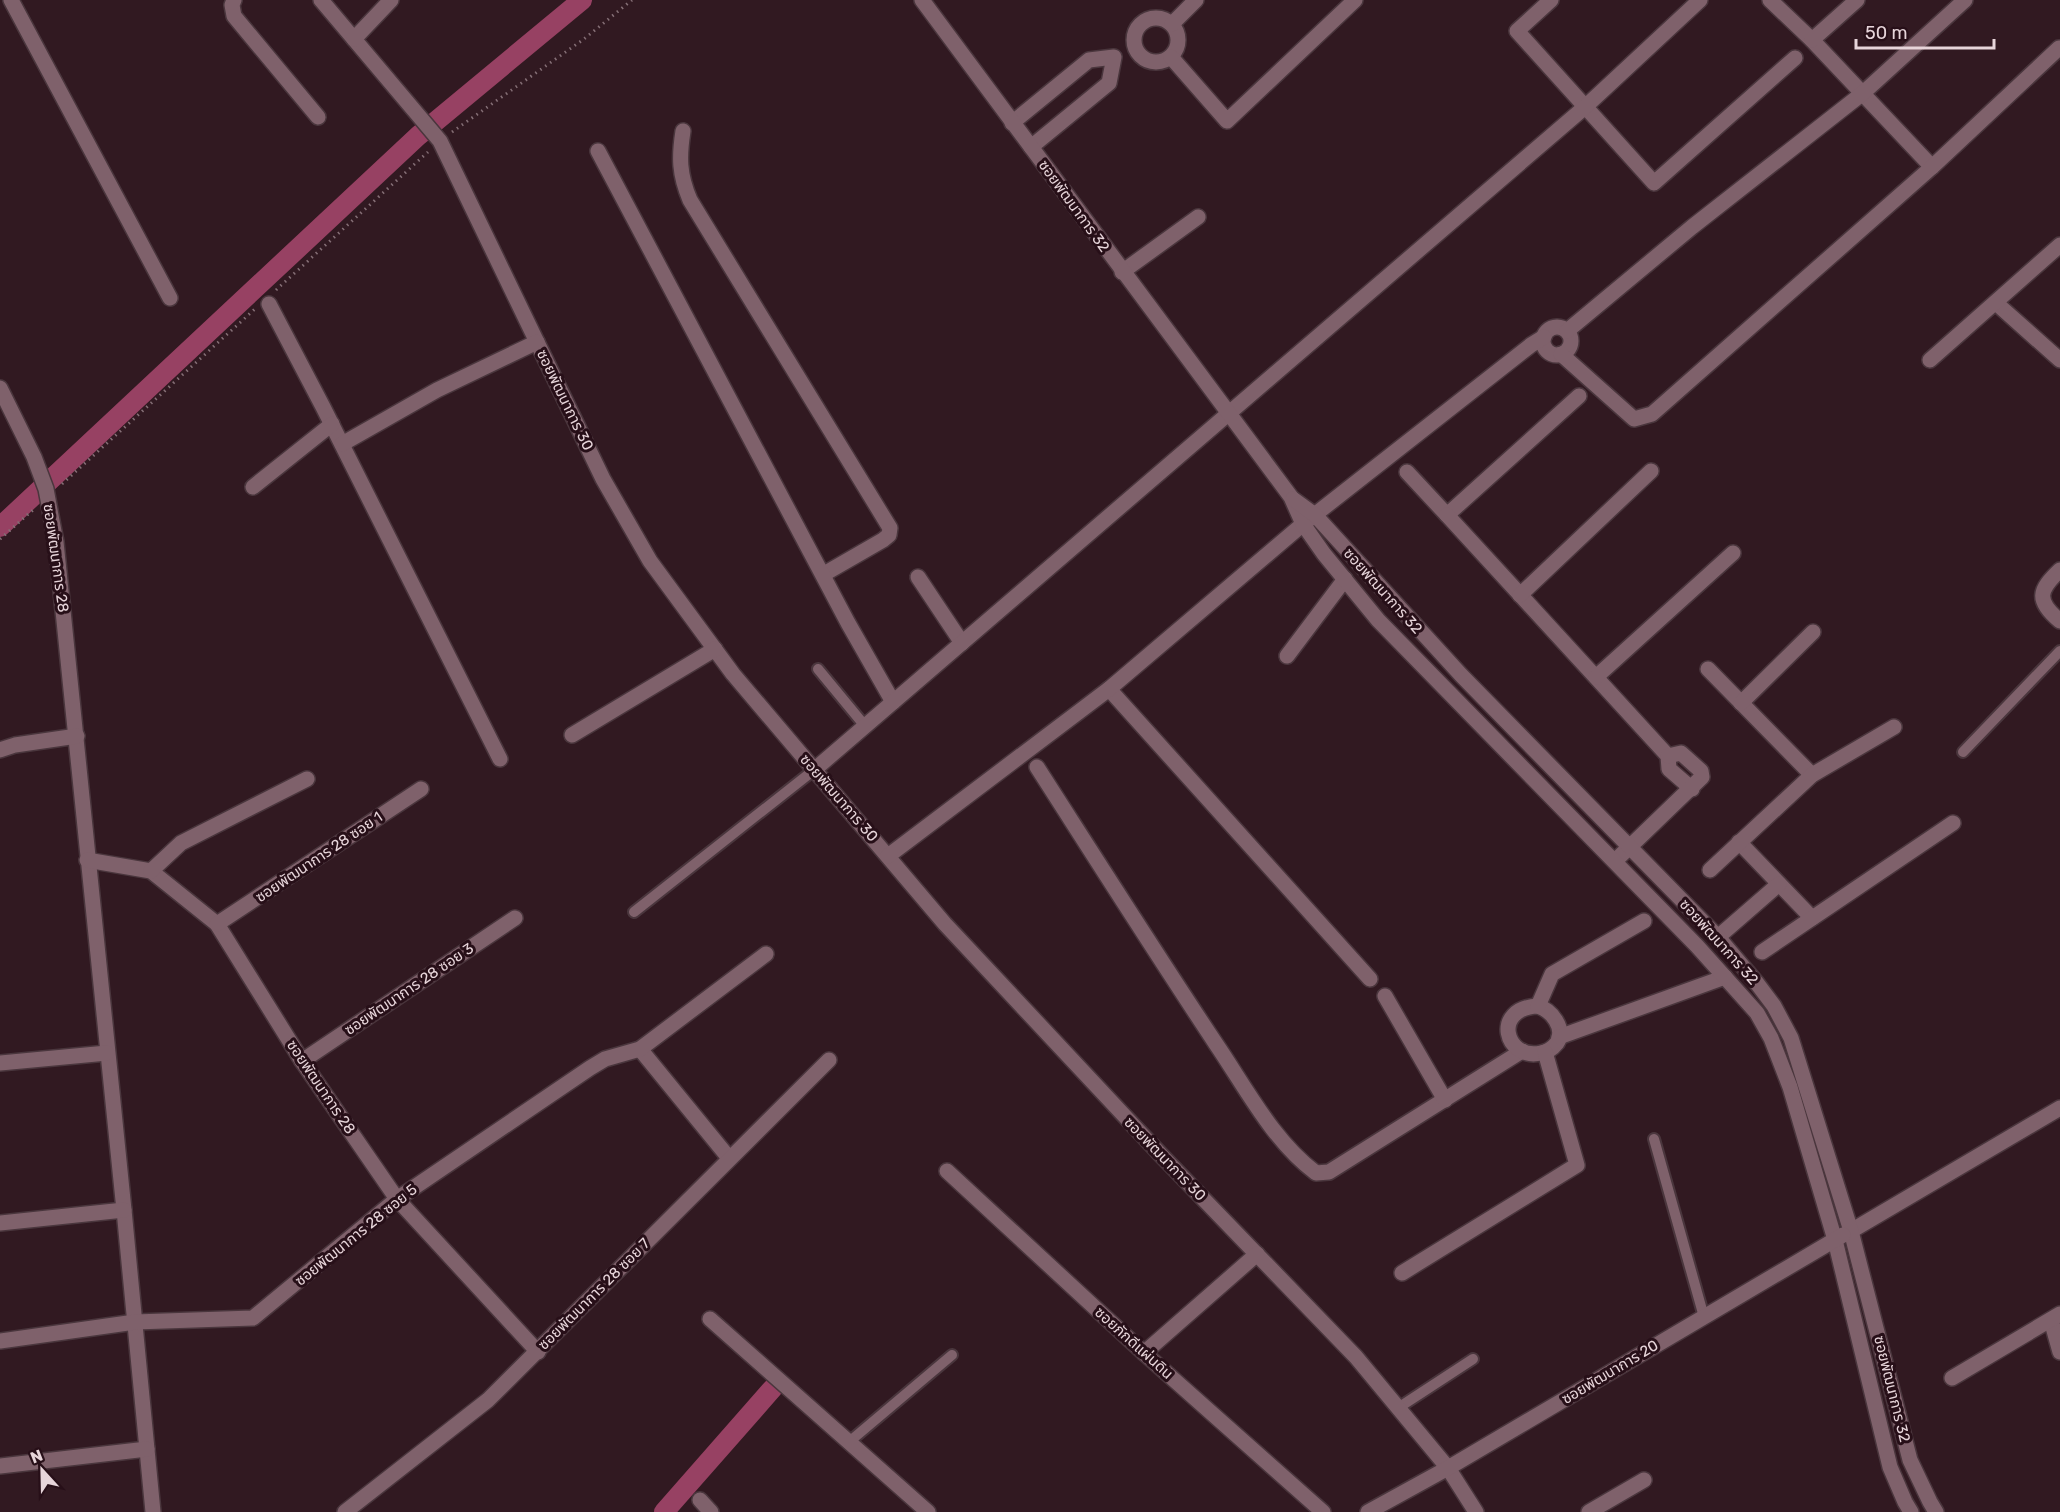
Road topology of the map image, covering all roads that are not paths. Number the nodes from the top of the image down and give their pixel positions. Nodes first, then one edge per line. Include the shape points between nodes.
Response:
1 (11, 0) edge
2 (234, 0) edge
3 (321, 0) edge
4 (391, 0) edge
5 (922, 0) edge
6 (1196, 0) edge
7 (1355, 0) edge
8 (1551, 0) edge
9 (1700, 0) edge
10 (1770, 0) edge
11 (1857, 0) edge
12 (1965, 0) edge
13 (1172, 24) junction
14 (354, 39) junction
15 (1812, 40) junction
16 (1134, 46) junction
17 (2060, 48) edge
18 (1114, 57) junction
19 (1170, 57) junction
20 (1795, 58) dead end
21 (1863, 93) junction
22 (1585, 107) junction
23 (318, 117) dead end
24 (1012, 123) junction
25 (683, 131) dead end
26 (1031, 147) junction
27 (598, 151) dead end
28 (1932, 167) junction
29 (1198, 217) dead end
30 (2060, 245) edge
31 (1122, 272) junction
32 (170, 298) dead end
33 (267, 301) road end
34 (1996, 303) junction
35 (1567, 331) junction
36 (1544, 337) junction
37 (537, 342) junction
38 (1561, 354) junction
39 (1930, 360) dead end
40 (2060, 360) edge
41 (0, 388) edge
42 (1579, 396) dead end
43 (1228, 413) junction
44 (332, 424) junction
45 (342, 444) junction
46 (1651, 471) dead end
47 (1407, 472) dead end
48 (253, 487) dead end
49 (1447, 515) junction
50 (1309, 520) junction
51 (1733, 553) dead end
52 (2060, 570) edge
53 (824, 574) junction
54 (918, 577) dead end
55 (1345, 579) junction
56 (1520, 595) junction
57 (2060, 621) edge
58 (1813, 632) dead end
59 (962, 643) junction
60 (715, 648) junction
61 (2060, 651) edge
62 (1287, 656) dead end
63 (818, 669) dead end
64 (1708, 669) dead end
65 (1461, 675) junction
66 (1596, 677) junction
67 (1109, 689) junction
68 (1446, 691) junction
69 (893, 702) junction
70 (1741, 703) junction
71 (865, 726) junction
72 (1894, 727) dead end
73 (572, 735) dead end
74 (77, 736) junction
75 (0, 750) edge
76 (1963, 752) dead end
77 (500, 759) dead end
78 (1037, 767) dead end
79 (814, 770) junction
80 (1812, 775) junction
81 (308, 779) dead end
82 (421, 789) dead end
83 (1953, 823) dead end
84 (1739, 842) junction
85 (1630, 847) junction
86 (888, 855) junction
87 (87, 860) junction
88 (1615, 861) junction
89 (1710, 870) dead end
90 (151, 871) junction
91 (1779, 884) junction
92 (634, 912) dead end
93 (515, 918) dead end
94 (1812, 918) junction
95 (1644, 921) dead end
96 (218, 924) junction
97 (1718, 937) junction
98 (1762, 952) dead end
99 (766, 954) dead end
100 (1725, 977) junction
101 (1370, 979) dead end
102 (1385, 996) dead end
103 (1538, 1006) junction
104 (1559, 1037) junction
105 (640, 1049) junction
106 (1522, 1051) junction
107 (1545, 1052) junction
108 (107, 1053) junction
109 (829, 1060) dead end
110 (302, 1061) junction
111 (0, 1063) edge
112 (1445, 1100) junction
113 (2060, 1108) edge
114 (1654, 1139) dead end
115 (729, 1158) junction
116 (947, 1171) dead end
117 (397, 1198) junction
118 (124, 1210) junction
119 (0, 1223) edge
120 (1851, 1230) junction
121 (1835, 1240) junction
122 (1257, 1254) junction
123 (1402, 1273) dead end
124 (1704, 1317) junction
125 (2056, 1317) edge
126 (710, 1318) dead end
127 (135, 1322) junction
128 (0, 1341) edge
129 (538, 1352) junction
130 (2060, 1352) edge
131 (1144, 1353) junction
132 (952, 1355) dead end
133 (1473, 1359) dead end
134 (1952, 1378) dead end
135 (1891, 1386) junction
136 (1872, 1391) junction
137 (1398, 1408) junction
138 (849, 1442) junction
139 (147, 1449) junction
140 (0, 1466) edge
141 (1448, 1468) junction
142 (1644, 1480) dead end
143 (700, 1500) dead end
144 (153, 1512) edge
145 (345, 1512) edge
146 (711, 1512) edge
147 (928, 1512) edge
148 (1323, 1512) edge
149 (1368, 1512) edge
150 (1476, 1512) edge
151 (1589, 1512) edge
152 (1911, 1512) edge
153 (1936, 1512) edge

1 - 32 street
2 - 23 street via 234,16
3 - 14 street, ซอยพัฒนาการ 30
4 - 14 street
5 - 24 street, ซอยพัฒนาการ 32
6 - 13 street
7 - 19 street via 1227,121
8 - 22 street via 1516,31
9 - 22 street
10 - 15 street
11 - 15 street
12 - 21 street
13 - 16 street via 1158,18 1144,21 1135,32
13 - 19 street via 1178,37
14 - 37 street, ซอยพัฒนาการ 30 via 440,141
15 - 21 street
16 - 18 street
16 - 19 street via 1149,62
17 - 28 street
18 - 24 street via 1089,60
18 - 26 street via 1109,82
20 - 22 street via 1654,183
21 - 28 street
21 - 35 street
22 - 43 street
24 - 26 street, ซอยพัฒนาการ 32
25 - 53 street via 682,181 690,200 890,528 883,540
26 - 31 street, ซอยพัฒนาการ 32
27 - 53 street
28 - 38 street via 1652,414 1634,419
29 - 31 street
30 - 34 street
31 - 43 street, ซอยพัฒนาการ 32
33 - 44 street
34 - 39 street
34 - 40 street
35 - 36 street via 1554,327
35 - 38 street via 1571,344
36 - 38 street via 1547,350
36 - 50 street
37 - 45 street via 437,390
37 - 60 street, ซอยพัฒนาการ 30 via 603,479 651,561
41 - 74 street, ซอยพัฒนาการ 28 via 34,457 47,494 56,542
42 - 49 street
43 - 50 street, ซอยพัฒนาการ 32
43 - 59 street
44 - 45 street
44 - 48 street
45 - 77 street
46 - 56 street
47 - 49 street
49 - 56 street
50 - 55 street, ซอยพัฒนาการ 32 via 1324,554
50 - 65 street, ซอยพัฒนาการ 32
50 - 67 street
51 - 66 street
52 - 57 street via 2043,589 2042,597
53 - 69 street
54 - 59 street
55 - 62 street
55 - 68 street, ซอยพัฒนาการ 32
56 - 66 street
58 - 70 street
59 - 69 street
60 - 73 street
60 - 79 street, ซอยพัฒนาการ 30
61 - 76 lane
63 - 71 lane
64 - 70 street
65 - 68 street
65 - 85 street, ซอยพัฒนาการ 32
66 - 85 street via 1668,756 1670,769 1692,789
67 - 86 street
67 - 101 street
68 - 88 street, ซอยพัฒนาการ 32
69 - 71 street
70 - 80 street
71 - 79 street
72 - 80 street
74 - 75 street
74 - 87 street, ซอยพัฒนาการ 28
78 - 112 street via 1166,969 1271,1126 1299,1161 1316,1173 1329,1172
79 - 86 street, ซอยพัฒนาการ 30
79 - 92 lane
80 - 84 street
81 - 90 street via 181,843
82 - 96 street, ซอยพัฒนาการ 28 ซอย 1
83 - 94 street
84 - 89 street
84 - 91 street
85 - 88 street
85 - 97 street, ซอยพัฒนาการ 32
86 - 122 street, ซอยพัฒนาการ 30 via 945,924
87 - 90 street, ซอยพัฒนาการ 28
87 - 108 street, ซอยพัฒนาการ 28
88 - 100 street, ซอยพัฒนาการ 32
90 - 96 street, ซอยพัฒนาการ 28
91 - 94 street
91 - 97 street
93 - 110 street, ซอยพัฒนาการ 28 ซอย 3
94 - 98 street
95 - 103 street via 1552,974
96 - 110 street, ซอยพัฒนาการ 28
97 - 120 street, ซอยพัฒนาการ 32 via 1774,1006 1791,1038
99 - 105 street
100 - 104 street
100 - 121 street, ซอยพัฒนาการ 32 via 1757,1013 1771,1038 1790,1087
102 - 112 street
103 - 104 street via 1554,1018
103 - 106 street via 1518,1011 1509,1023 1509,1037
104 - 107 street
105 - 115 street
105 - 117 street, ซอยพัฒนาการ 28 ซอย 5 via 605,1059 590,1068
106 - 107 street
106 - 112 street
107 - 123 street via 1577,1165
108 - 111 street
108 - 118 street, ซอยพัฒนาการ 28
109 - 115 street, ซอยพัฒนาการ 28 ซอย 7
110 - 117 street, ซอยพัฒนาการ 28
113 - 120 street, ซอยพัฒนาการ 20
114 - 124 lane
115 - 129 street, ซอยพัฒนาการ 28 ซอย 7
116 - 131 street, ซอยภักดีแผ่นดิน
117 - 127 street, ซอยพัฒนาการ 28 ซอย 5 via 253,1318
117 - 129 street, ซอยพัฒนาการ 28
118 - 119 street
118 - 127 street, ซอยพัฒนาการ 28
120 - 121 street, ซอยพัฒนาการ 20
120 - 135 street, ซอยพัฒนาการ 32
121 - 124 street, ซอยพัฒนาการ 20
121 - 136 street, ซอยพัฒนาการ 32
122 - 131 street
122 - 137 street, ซอยพัฒนาการ 30 via 1356,1357
124 - 141 street, ซอยพัฒนาการ 20
125 - 130 street
125 - 134 street
126 - 138 street
127 - 128 street, ซอยพัฒนาการ 28 ซอย 5
127 - 139 street, ซอยพัฒนาการ 28
129 - 145 street, ซอยพัฒนาการ 28 ซอย 7 via 488,1400
131 - 148 street, ซอยภักดีแผ่นดิน
132 - 138 lane
133 - 137 lane
135 - 136 street
135 - 153 street, ซอยพัฒนาการ 32 via 1910,1460
136 - 152 street, ซอยพัฒนาการ 32 via 1890,1467
137 - 141 street, ซอยพัฒนาการ 30
138 - 147 street
139 - 140 street
139 - 144 street, ซอยพัฒนาการ 28
141 - 149 street, ซอยพัฒนาการ 20
141 - 150 street, ซอยพัฒนาการ 30
142 - 151 street
143 - 146 street

